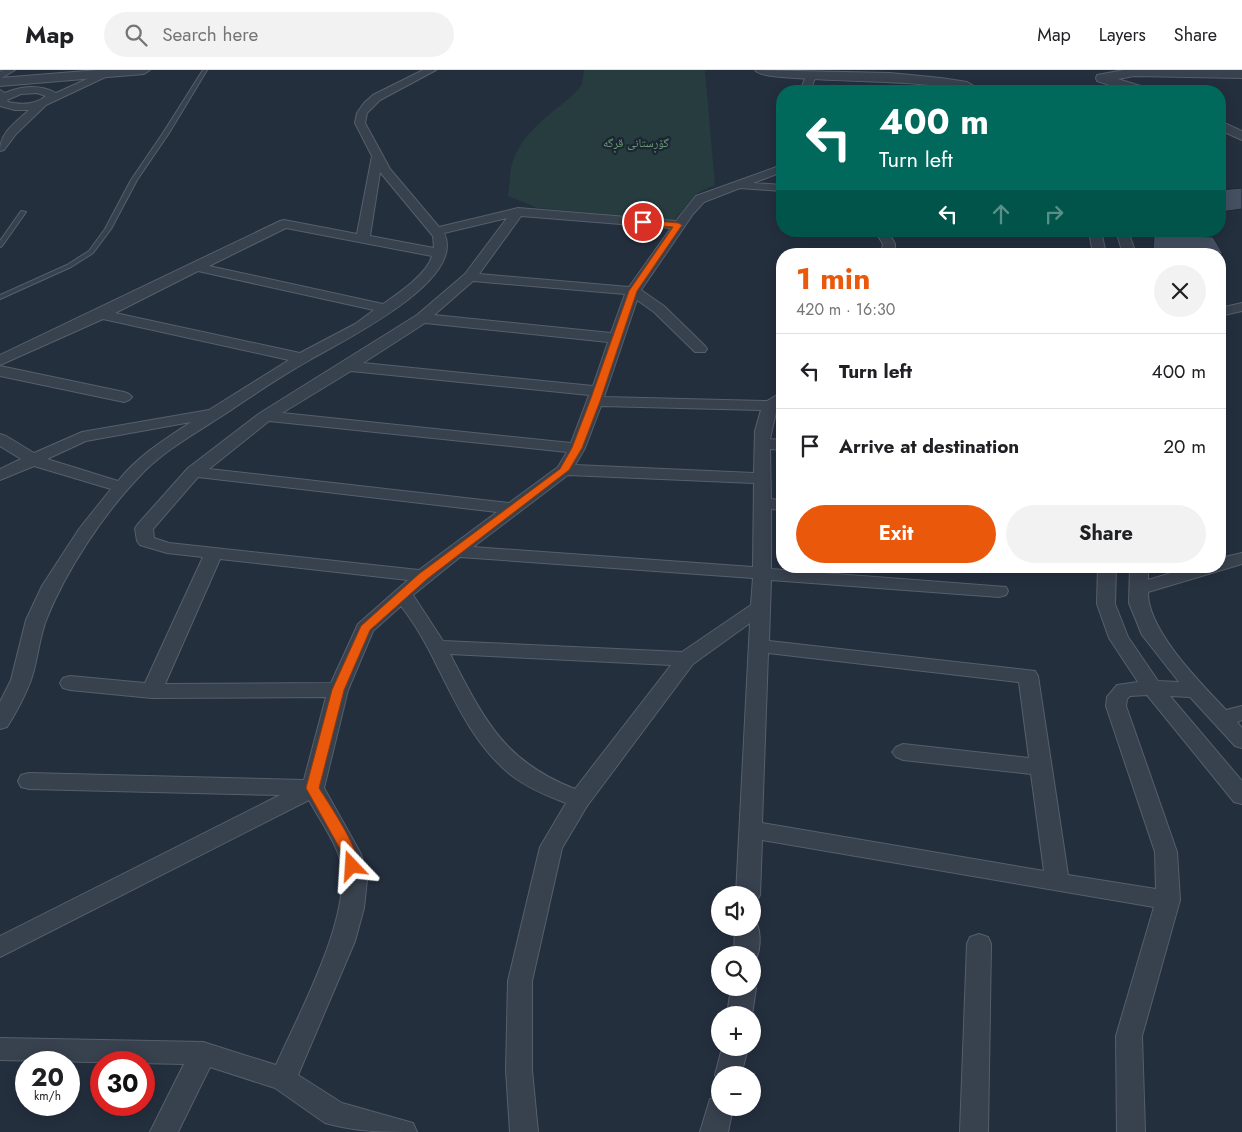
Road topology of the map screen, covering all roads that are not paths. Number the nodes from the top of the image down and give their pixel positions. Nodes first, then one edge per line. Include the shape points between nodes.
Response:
1 (10, 70) edge
2 (144, 70) edge
3 (205, 70) edge
4 (431, 70) edge
5 (761, 70) edge
6 (934, 70) edge
7 (958, 71) dead end
8 (111, 72) junction
9 (807, 74) edge
10 (1242, 74) edge
11 (0, 76) edge
12 (867, 76) junction
13 (1100, 80) edge
14 (0, 82) edge
15 (962, 85) edge
16 (966, 85) edge
17 (1119, 85) edge
18 (1, 100) edge
19 (44, 102) junction
20 (1226, 116) edge
21 (1242, 122) edge
22 (8, 124) junction
23 (1226, 128) edge
24 (1242, 136) edge
25 (0, 148) edge
26 (377, 156) junction
27 (776, 170) edge
28 (735, 185) junction
29 (776, 188) edge
30 (23, 212) dead end
31 (518, 212) junction
32 (678, 225) junction
33 (436, 231) junction
34 (363, 239) junction
35 (0, 245) edge
36 (439, 253) junction
37 (196, 267) junction
38 (470, 277) junction
39 (633, 291) junction
40 (0, 297) edge
41 (1242, 307) edge
42 (387, 309) junction
43 (1226, 311) edge
44 (101, 314) junction
45 (422, 318) junction
46 (616, 338) junction
47 (700, 349) dead end
48 (302, 358) junction
49 (0, 361) edge
50 (348, 366) junction
51 (0, 371) edge
52 (596, 396) junction
53 (124, 397) dead end
54 (776, 402) edge
55 (215, 413) junction
56 (266, 416) junction
57 (0, 439) edge
58 (762, 443) junction
59 (776, 444) edge
60 (577, 448) junction
61 (33, 460) junction
62 (564, 470) junction
63 (194, 472) junction
64 (0, 475) edge
65 (761, 478) junction
66 (121, 487) junction
67 (762, 503) junction
68 (776, 504) edge
69 (513, 509) junction
70 (458, 551) junction
71 (214, 552) junction
72 (1242, 558) edge
73 (1226, 562) edge
74 (762, 573) junction
75 (1107, 573) edge
76 (1139, 573) edge
77 (1191, 573) edge
78 (423, 576) junction
79 (1138, 589) junction
80 (999, 591) dead end
81 (404, 594) junction
82 (761, 607) junction
83 (759, 646) junction
84 (437, 647) junction
85 (686, 659) junction
86 (70, 683) dead end
87 (1152, 688) junction
88 (338, 690) junction
89 (1196, 690) junction
90 (152, 691) junction
91 (1242, 713) edge
92 (1222, 719) junction
93 (0, 722) edge
94 (1242, 741) edge
95 (903, 752) dead end
96 (1041, 767) junction
97 (29, 781) dead end
98 (313, 788) junction
99 (1242, 796) edge
100 (579, 800) junction
101 (750, 829) junction
102 (1057, 882) junction
103 (748, 886) edge
104 (1168, 900) junction
105 (979, 944) dead end
106 (0, 947) edge
107 (0, 1049) edge
108 (203, 1053) junction
109 (283, 1079) junction
110 (718, 1116) edge
111 (164, 1132) edge
112 (403, 1132) edge
113 (524, 1132) edge
114 (714, 1132) edge
115 (974, 1132) edge
116 (1131, 1132) edge

1 - 11 street
2 - 8 street
3 - 40 lane via 134,180 108,230 90,252 69,266
4 - 26 street via 378,97 362,111 360,123
5 - 9 street
6 - 12 street
7 - 16 street
8 - 14 street
8 - 19 street
9 - 12 street
10 - 13 street via 1134,72
12 - 15 street via 923,78
13 - 17 street
18 - 19 street via 17,107
18 - 19 street via 16,92 35,90 52,96
19 - 22 street
19 - 22 street
20 - 21 street
22 - 25 street
23 - 24 street
26 - 33 street via 402,192
26 - 34 street
27 - 28 street
28 - 29 street
28 - 32 street via 700,199
30 - 35 lane
31 - 32 street
31 - 33 street
31 - 38 street
32 - 39 street
33 - 36 street via 441,244
34 - 36 street
34 - 37 street via 284,224
36 - 42 street via 436,264 424,278
37 - 42 street
37 - 44 street
38 - 39 street
38 - 45 street
39 - 46 street
39 - 47 street via 659,309
41 - 43 street
42 - 48 street via 360,328
44 - 48 street
44 - 49 street
45 - 46 street
45 - 50 street
46 - 52 street
48 - 55 street
50 - 52 street
50 - 56 street
51 - 53 street
52 - 54 street
52 - 60 street
54 - 58 street via 763,431
55 - 61 street via 82,437
55 - 66 street via 147,460
56 - 60 street
56 - 63 street
57 - 61 street
58 - 59 street
58 - 65 street
60 - 62 street
61 - 64 street
61 - 66 street
62 - 65 street
62 - 69 street
63 - 69 street
63 - 71 street via 144,528 146,541 166,548
65 - 67 street
66 - 93 street via 85,533 51,586 36,620 21,680
67 - 68 street
67 - 74 street
69 - 70 street
70 - 74 street
70 - 78 street
71 - 78 street
71 - 90 street
72 - 73 street
74 - 80 street
74 - 82 street
75 - 87 street via 1106,604 1119,638
76 - 79 street
77 - 79 street
78 - 81 street
79 - 89 street via 1138,603 1152,635
81 - 84 street
81 - 88 street via 365,628
82 - 83 street
82 - 85 street
83 - 96 street via 1028,676
83 - 101 street
84 - 85 street
84 - 100 street via 486,736 510,761 536,781
85 - 100 street
86 - 90 street
87 - 89 street
87 - 99 street
87 - 104 street via 1124,690 1117,697 1116,706 1166,852
88 - 90 street
88 - 98 street
89 - 92 street
91 - 92 street
92 - 94 street
95 - 96 street
96 - 102 street
97 - 98 street
98 - 106 street
98 - 109 street via 350,854 355,879 352,908 343,941
100 - 113 street via 551,847 520,981 519,1070
101 - 102 street
101 - 103 street
102 - 104 street
104 - 116 street via 1129,1036
105 - 115 street
107 - 108 street
108 - 109 street
108 - 111 street
109 - 112 street via 335,1114
110 - 114 street

